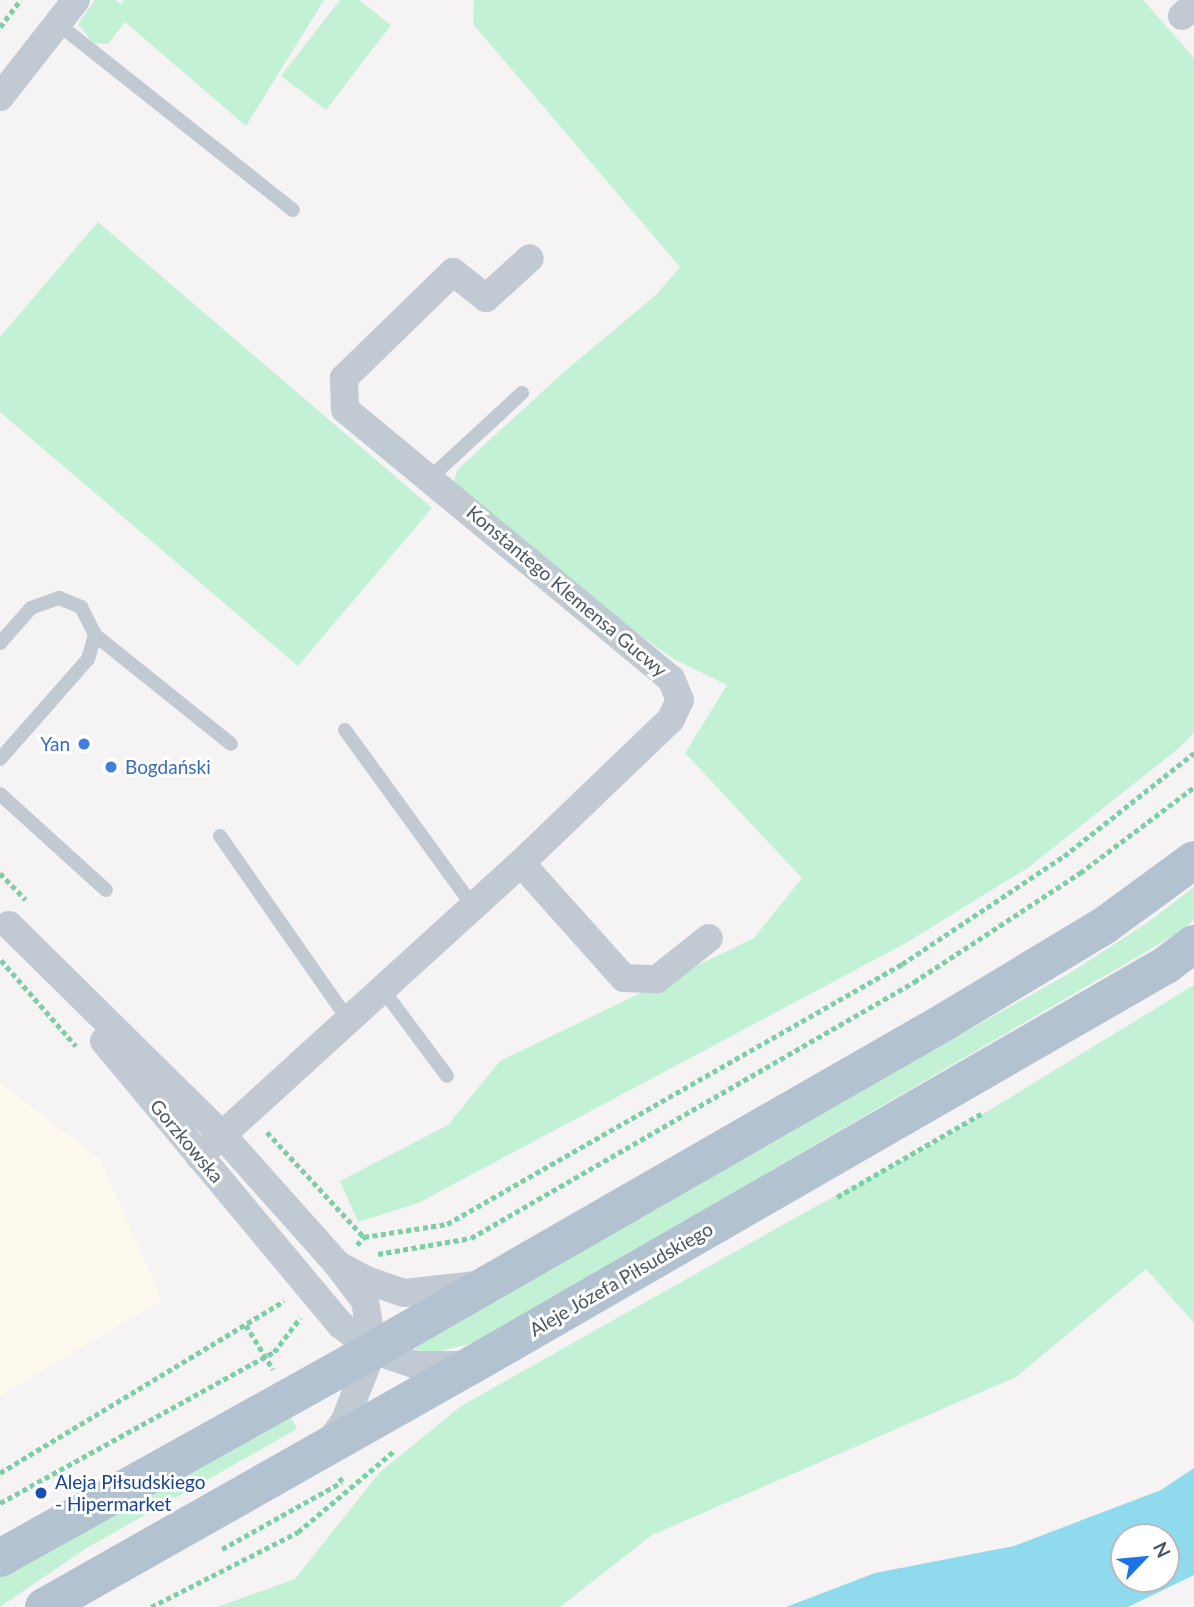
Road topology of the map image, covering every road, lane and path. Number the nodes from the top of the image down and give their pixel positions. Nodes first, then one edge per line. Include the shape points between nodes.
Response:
1 (20, 0) edge
2 (75, 0) edge
3 (57, 23) junction
4 (0, 27) edge
5 (0, 97) edge
6 (293, 210) dead end
7 (530, 258) dead end
8 (522, 393) dead end
9 (431, 477) junction
10 (95, 635) junction
11 (0, 643) edge
12 (345, 730) dead end
13 (231, 744) dead end
14 (1194, 753) edge
15 (0, 759) edge
16 (1194, 787) edge
17 (0, 794) edge
18 (220, 836) dead end
19 (1194, 860) edge
20 (521, 863) junction
21 (106, 890) dead end
22 (473, 906) junction
23 (5, 920) edge
24 (709, 937) dead end
25 (1194, 944) edge
26 (383, 990) junction
27 (349, 1021) junction
28 (447, 1076) dead end
29 (987, 1111) dead end
30 (224, 1136) junction
31 (199, 1156) junction
32 (830, 1201) dead end
33 (364, 1237) dead end
34 (376, 1254) dead end
35 (338, 1265) junction
36 (490, 1283) junction
37 (307, 1298) junction
38 (341, 1325) junction
39 (373, 1350) junction
40 (472, 1365) junction
41 (336, 1370) junction
42 (405, 1441) dead end
43 (323, 1450) junction
44 (0, 1473) edge
45 (0, 1503) edge
46 (0, 1558) edge
47 (44, 1607) edge
48 (151, 1607) edge

1 - 4 path
2 - 3 street
3 - 5 street
3 - 6 lane
7 - 9 street, Konstantego Klemensa Gucwy via 486,298 453,272 344,378 345,409
8 - 9 lane
9 - 20 street, Konstantego Klemensa Gucwy via 671,679 680,701 671,719
10 - 11 lane via 81,607 59,598 31,608
10 - 13 lane
10 - 15 lane via 88,659
12 - 22 lane
14 - 33 path via 1064,856 902,964 447,1224
16 - 34 path via 1080,873 914,982 471,1238
17 - 21 lane
18 - 27 lane
19 - 36 main road via 1105,925 946,1021
20 - 22 street, Konstantego Klemensa Gucwy
20 - 24 street via 624,978 657,979
22 - 26 street, Konstantego Klemensa Gucwy
23 - 30 street, Gorzkowska
23 - 31 street, Gorzkowska
25 - 40 main road, Aleje Józefa Piłsudskiego
26 - 27 street, Konstantego Klemensa Gucwy
26 - 28 lane
27 - 30 street, Konstantego Klemensa Gucwy
29 - 32 path
30 - 31 street, Konstantego Klemensa Gucwy
30 - 35 street, Gorzkowska
31 - 37 street, Gorzkowska
35 - 36 street, Gorzkowska via 404,1293
35 - 39 street, Gorzkowska via 365,1301
36 - 39 main road
37 - 38 street, Gorzkowska
37 - 44 path
37 - 45 path via 275,1352
38 - 39 street, Gorzkowska
38 - 41 street
39 - 40 street, Gorzkowska via 416,1365
39 - 41 main road
39 - 43 street via 344,1422
40 - 43 main road, Aleje Józefa Piłsudskiego
41 - 46 main road
42 - 48 path via 298,1532
43 - 47 main road, Aleje Józefa Piłsudskiego

